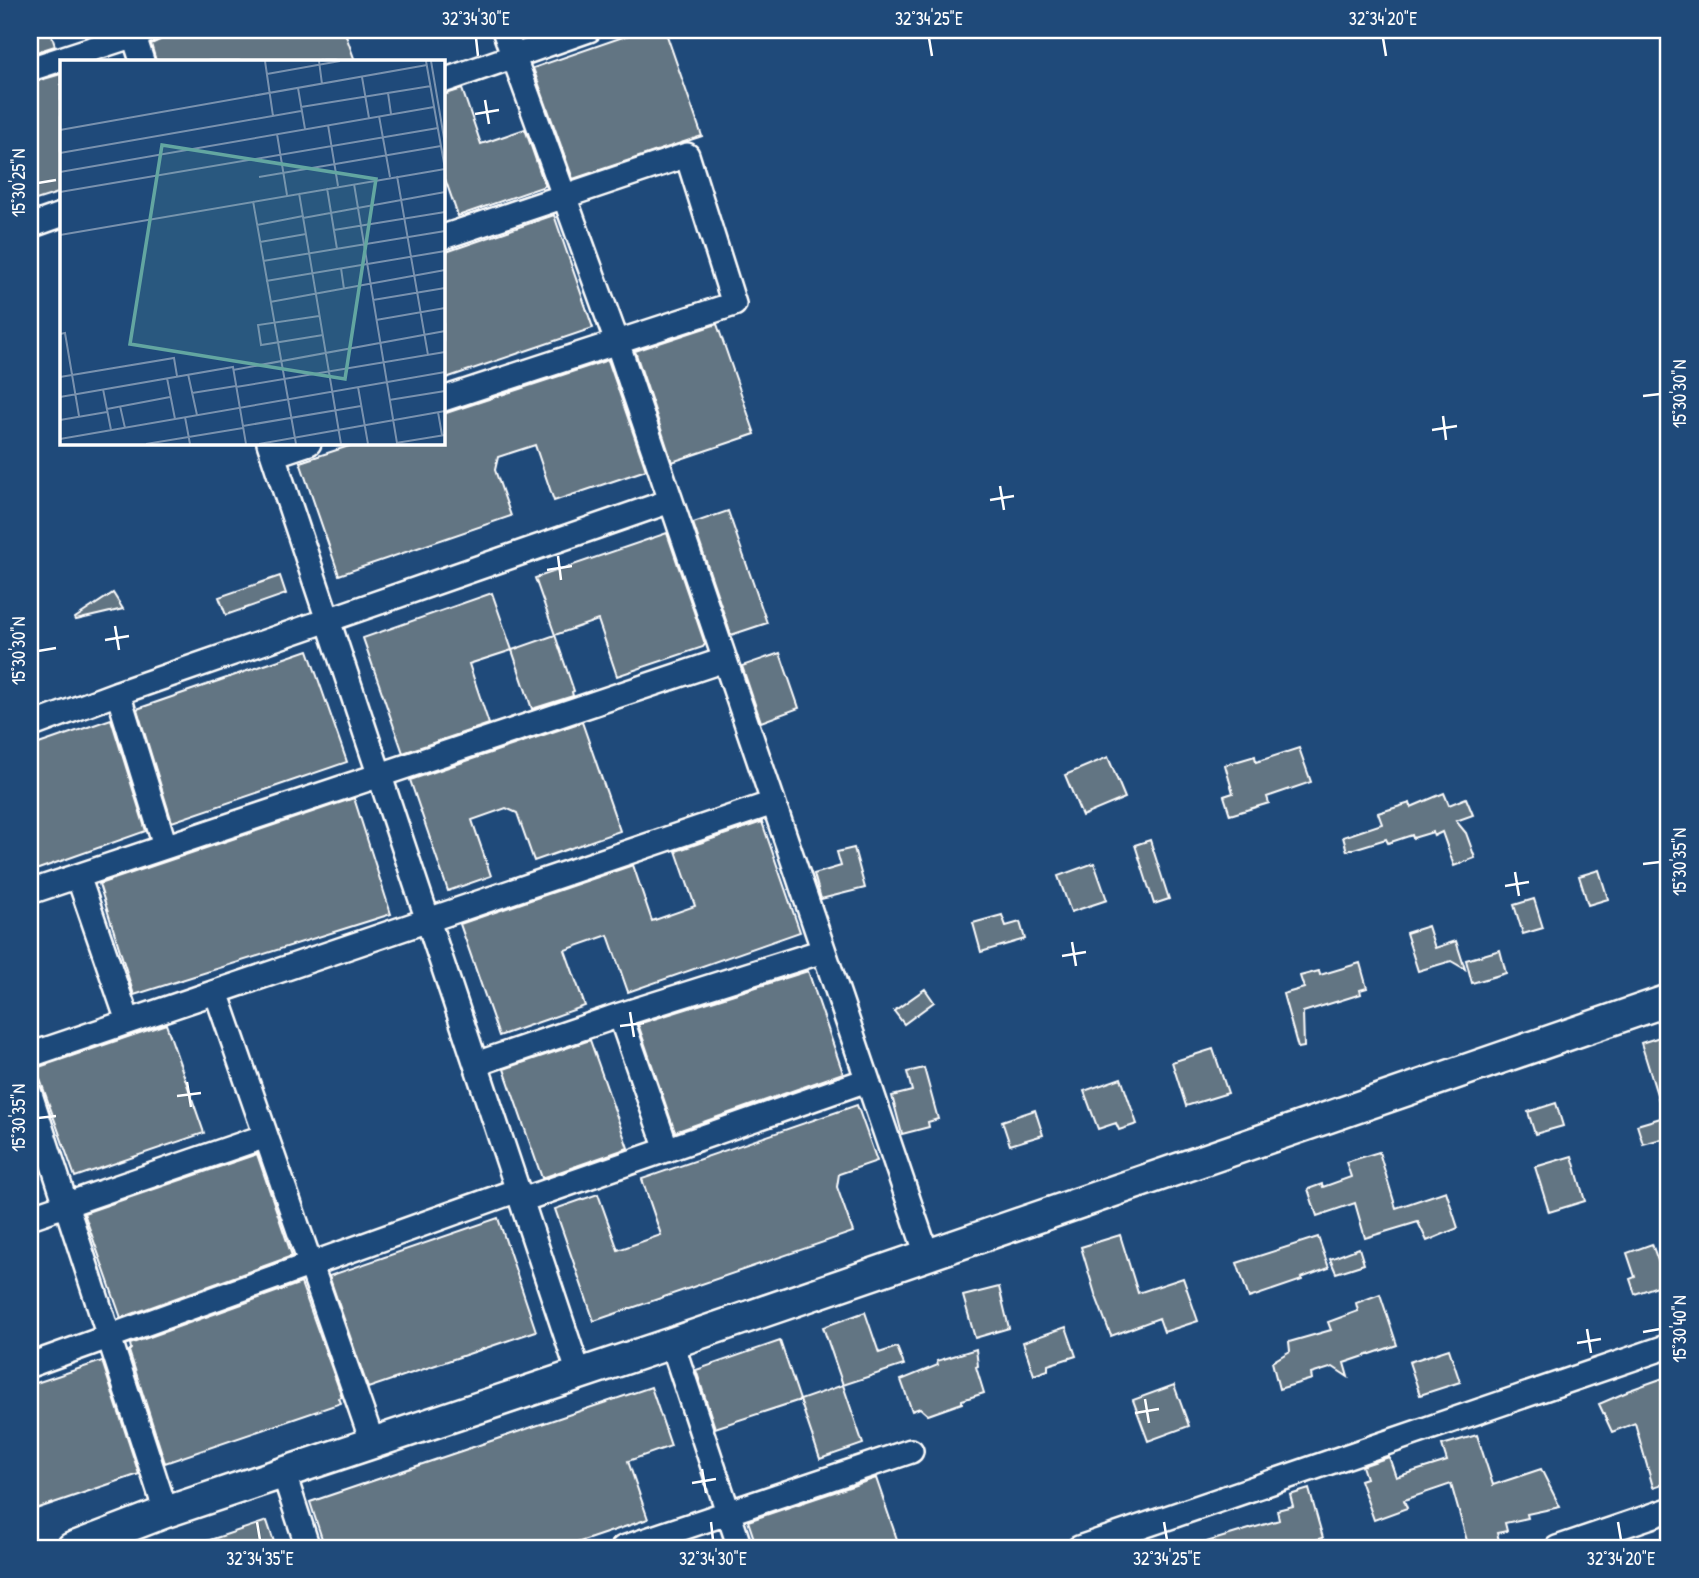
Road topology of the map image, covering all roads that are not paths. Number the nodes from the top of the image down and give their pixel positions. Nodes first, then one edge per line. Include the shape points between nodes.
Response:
1 (504, 30) edge
2 (589, 30) edge
3 (138, 32) edge
4 (514, 56) junction
5 (142, 60) edge
6 (30, 69) edge
7 (444, 81) edge
8 (565, 196) junction
9 (60, 215) edge
10 (30, 226) edge
11 (444, 237) edge
12 (617, 342) junction
13 (444, 399) edge
14 (303, 444) edge
15 (271, 449) edge
16 (670, 501) junction
17 (328, 619) junction
18 (724, 660) junction
19 (118, 693) junction
20 (30, 726) edge
21 (380, 775) junction
22 (773, 803) junction
23 (165, 846) junction
24 (78, 876) junction
25 (30, 892) edge
26 (428, 920) junction
27 (823, 951) junction
28 (216, 992) junction
29 (1669, 1000) edge
30 (620, 1015) junction
31 (128, 1021) junction
32 (30, 1055) edge
33 (476, 1063) junction
34 (867, 1080) junction
35 (30, 1094) edge
36 (266, 1136) junction
37 (667, 1150) junction
38 (520, 1195) junction
39 (66, 1206) junction
40 (30, 1217) edge
41 (927, 1255) junction
42 (311, 1264) junction
43 (109, 1337) junction
44 (672, 1343) junction
45 (1669, 1346) edge
46 (30, 1365) edge
47 (579, 1374) junction
48 (373, 1444) junction
49 (911, 1451) dead end
50 (284, 1474) junction
51 (1669, 1510) edge
52 (166, 1512) junction
53 (730, 1513) junction
54 (72, 1548) edge
55 (308, 1548) edge
56 (623, 1548) edge
57 (740, 1548) edge
58 (1079, 1548) edge
59 (1557, 1548) edge

1 - 4 street
2 - 4 street
3 - 5 street
3 - 6 street
4 - 7 street
4 - 8 street
8 - 11 street
8 - 12 street
8 - 12 street via 687,155 734,304
9 - 10 street
12 - 13 street
12 - 16 street
14 - 15 street
15 - 17 street
16 - 17 street
16 - 18 street
17 - 19 street
17 - 21 street
18 - 21 street
18 - 22 street
19 - 20 street
19 - 23 street
21 - 23 street
21 - 26 street
22 - 26 street
22 - 27 street
23 - 24 street
24 - 25 street
24 - 31 street
26 - 28 street
26 - 33 street
27 - 30 street
27 - 34 street
28 - 31 street
28 - 36 street
29 - 41 street
30 - 33 street
30 - 37 street
31 - 32 street
33 - 38 street
34 - 37 street
34 - 41 street
35 - 39 street
36 - 39 street
36 - 42 street
37 - 38 street
38 - 42 street
38 - 47 street
39 - 40 street
39 - 43 street
41 - 44 street
42 - 43 street
42 - 48 street
43 - 46 street
43 - 52 street
44 - 47 street
44 - 53 street
45 - 58 street
47 - 48 street
48 - 50 street
49 - 53 street
50 - 52 street
50 - 55 street
51 - 59 street
52 - 54 street
53 - 56 street
53 - 57 street

